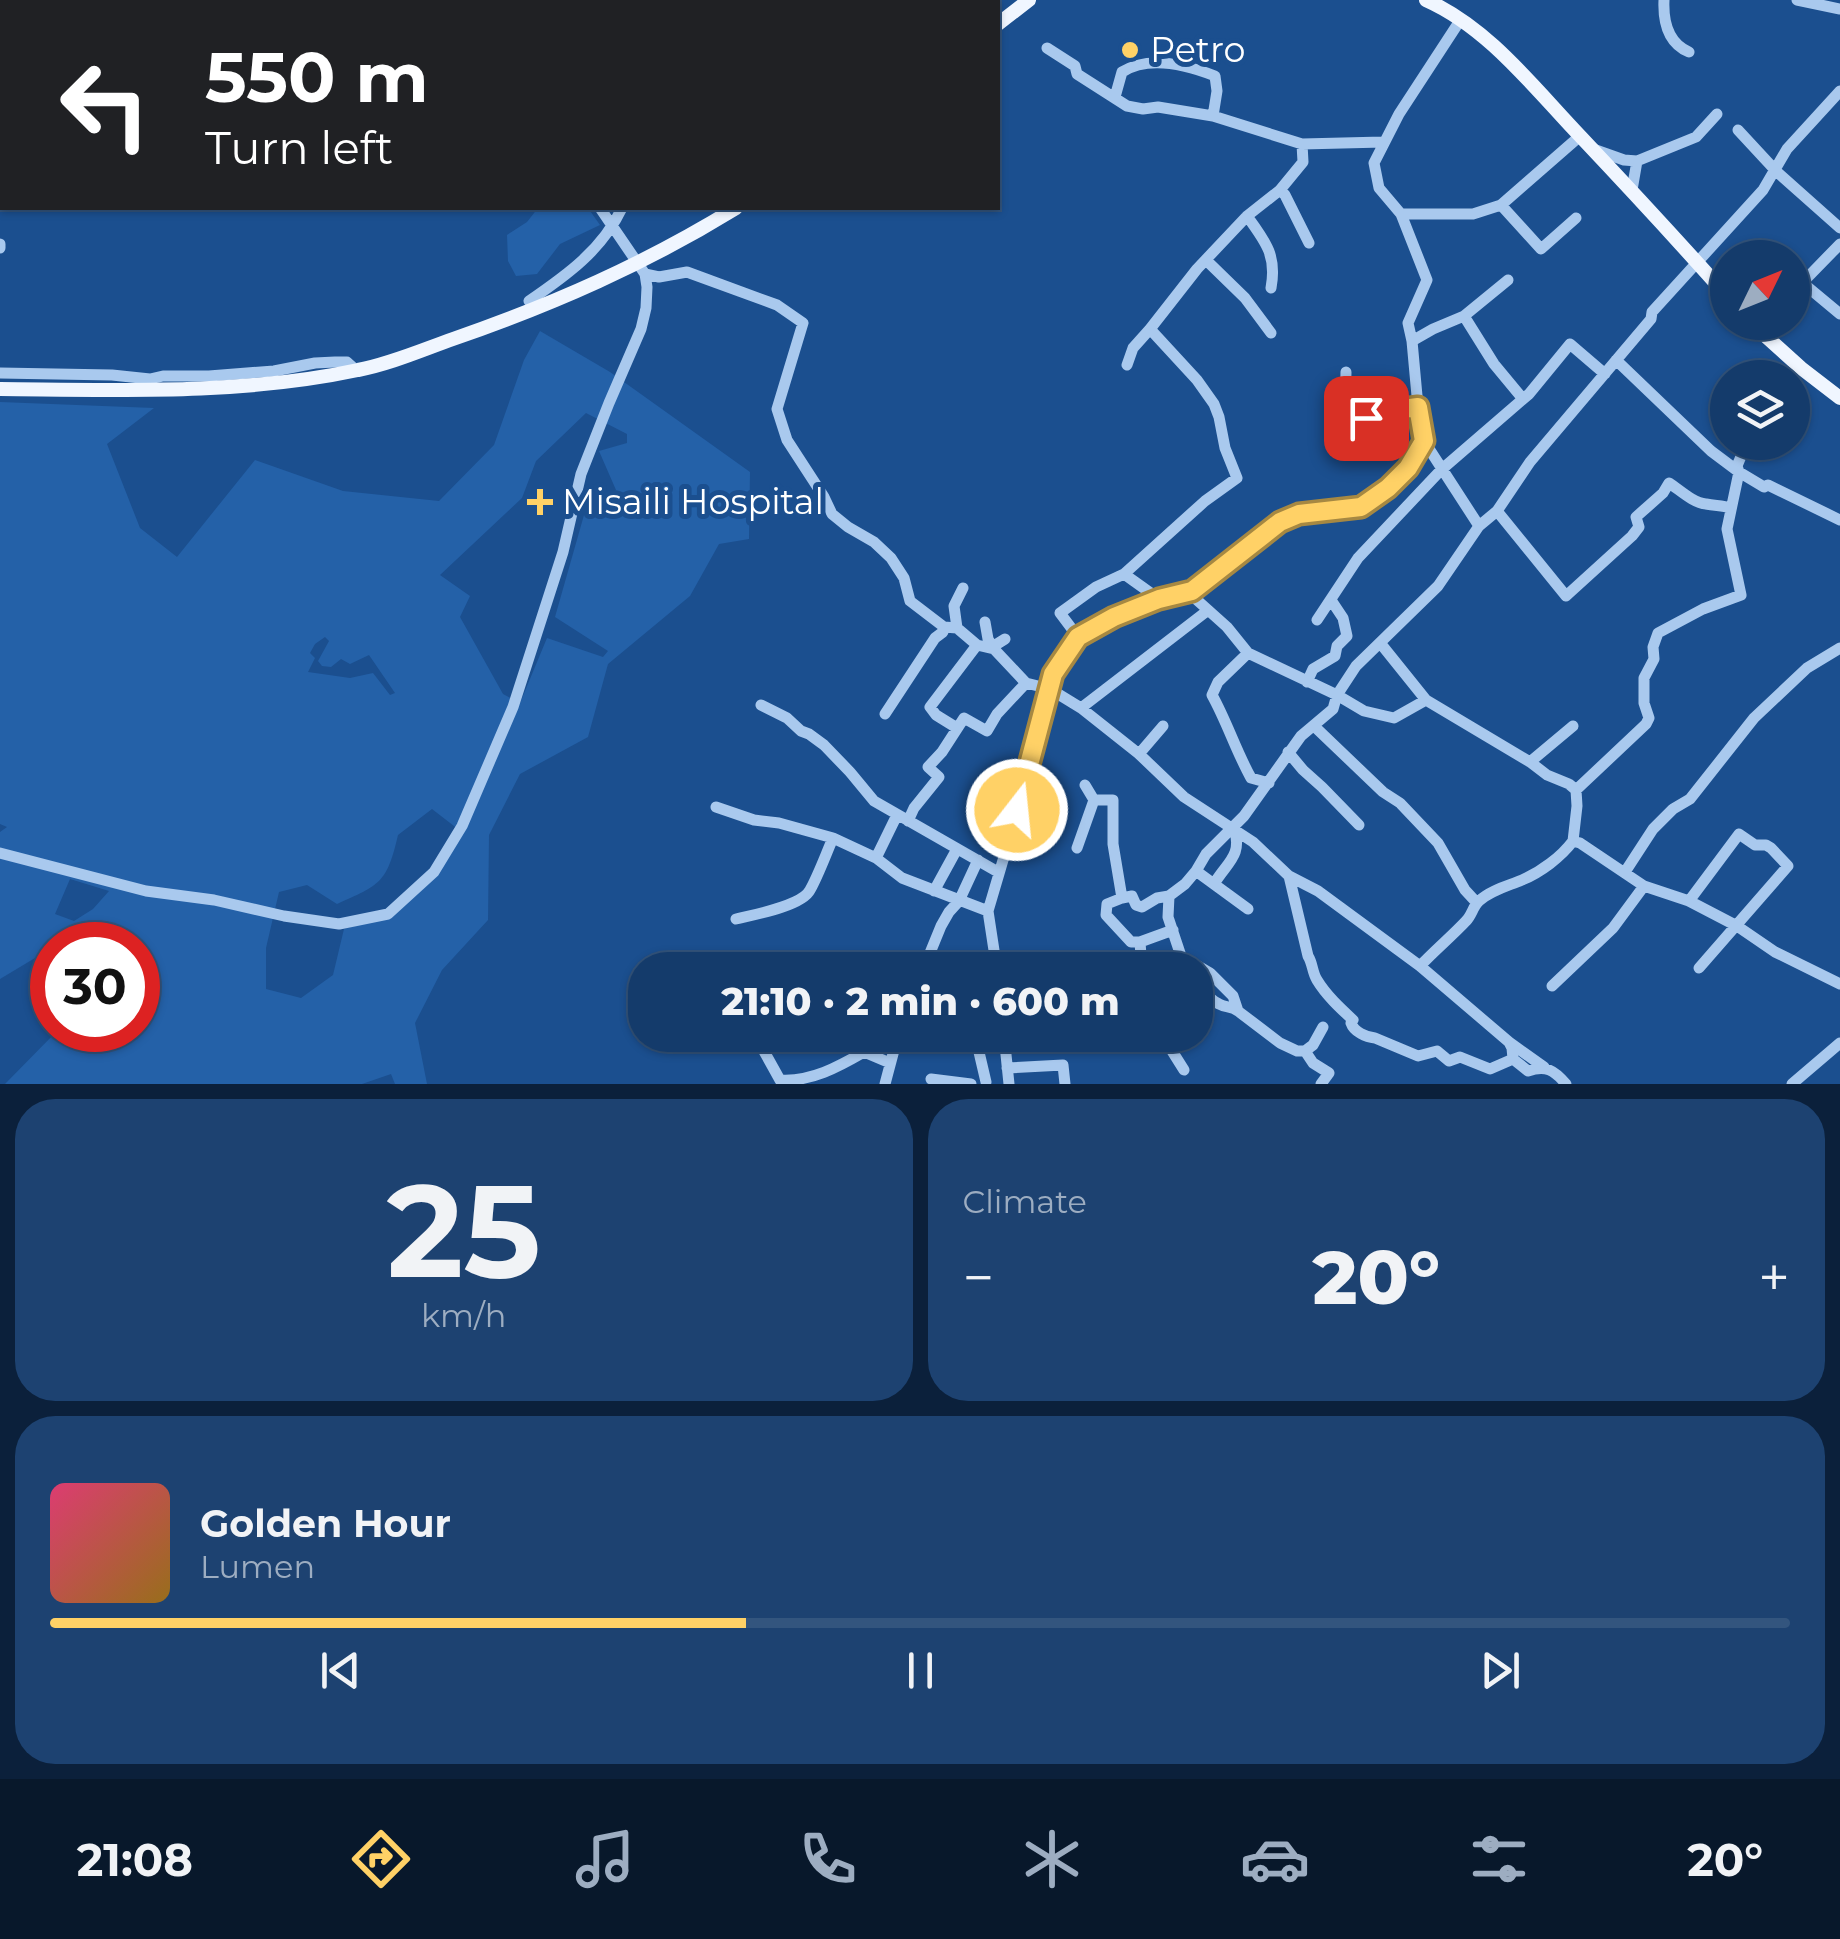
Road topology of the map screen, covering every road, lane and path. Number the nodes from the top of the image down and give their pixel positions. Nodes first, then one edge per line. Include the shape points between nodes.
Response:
1 (1029, 0) edge
2 (1664, 0) edge
3 (1797, 0) edge
4 (1437, 2) edge
5 (1840, 9) edge
6 (1461, 19) junction
7 (1000, 22) edge
8 (1046, 48) dead end
9 (1689, 52) dead end
10 (1840, 91) edge
11 (1115, 96) junction
12 (1717, 114) dead end
13 (1214, 116) junction
14 (1738, 130) dead end
15 (1580, 136) junction
16 (1383, 142) junction
17 (1302, 144) junction
18 (1592, 149) junction
19 (1636, 162) junction
20 (1776, 170) junction
21 (1280, 190) junction
22 (1632, 190) junction
23 (1501, 204) junction
24 (602, 210) edge
25 (621, 210) edge
26 (733, 210) edge
27 (1401, 214) junction
28 (1246, 216) junction
29 (1576, 218) dead end
30 (613, 225) junction
31 (1840, 228) edge
32 (1309, 243) dead end
33 (1840, 244) edge
34 (1206, 260) junction
35 (1698, 263) junction
36 (641, 268) junction
37 (1710, 277) edge
38 (1508, 280) dead end
39 (1272, 288) dead end
40 (528, 301) dead end
41 (1840, 314) edge
42 (1464, 316) junction
43 (1150, 329) junction
44 (1271, 333) dead end
45 (1766, 340) edge
46 (1412, 341) junction
47 (1616, 360) junction
48 (1784, 360) edge
49 (1127, 365) dead end
50 (357, 370) junction
51 (1346, 372) dead end
52 (0, 373) edge
53 (1605, 374) junction
54 (1810, 381) edge
55 (0, 390) edge
56 (1840, 398) edge
57 (1523, 399) junction
58 (1418, 407) junction
59 (1424, 441) junction
60 (1740, 460) edge
61 (1441, 470) junction
62 (1739, 472) junction
63 (1732, 508) junction
64 (1496, 511) junction
65 (1840, 520) edge
66 (1478, 526) junction
67 (1124, 574) junction
68 (963, 588) dead end
69 (1188, 592) junction
70 (1159, 599) junction
71 (1332, 600) junction
72 (1207, 611) junction
73 (1316, 620) dead end
74 (985, 622) dead end
75 (951, 628) junction
76 (1078, 637) junction
77 (1005, 639) dead end
78 (1381, 644) junction
79 (977, 645) junction
80 (1840, 648) edge
81 (994, 650) junction
82 (1248, 653) junction
83 (1327, 661) junction
84 (1349, 677) junction
85 (1307, 682) junction
86 (1026, 683) junction
87 (1050, 689) junction
88 (1337, 696) junction
89 (1426, 700) junction
90 (761, 705) dead end
91 (1081, 708) junction
92 (884, 714) dead end
93 (1163, 726) dead end
94 (1314, 726) junction
95 (1572, 726) dead end
96 (957, 728) junction
97 (1288, 752) junction
98 (1139, 754) junction
99 (1530, 762) junction
100 (1269, 783) junction
101 (1086, 786) dead end
102 (1576, 790) junction
103 (1094, 800) junction
104 (716, 807) dead end
105 (903, 818) junction
106 (1359, 825) dead end
107 (1234, 828) junction
108 (833, 838) junction
109 (1573, 841) junction
110 (1077, 848) dead end
111 (957, 849) junction
112 (0, 853) edge
113 (876, 858) junction
114 (978, 860) junction
115 (1196, 871) junction
116 (998, 872) junction
117 (1625, 872) junction
118 (1288, 876) junction
119 (1214, 884) junction
120 (1644, 886) junction
121 (934, 891) junction
122 (1168, 896) junction
123 (1122, 898) junction
124 (1689, 901) junction
125 (959, 902) junction
126 (1477, 902) junction
127 (1248, 909) dead end
128 (988, 911) junction
129 (736, 919) dead end
130 (1736, 926) junction
131 (1173, 930) junction
132 (1140, 942) junction
133 (931, 952) edge
134 (994, 952) edge
135 (1141, 952) edge
136 (1420, 966) junction
137 (1698, 968) dead end
138 (1840, 984) edge
139 (1552, 986) dead end
140 (1213, 999) edge
141 (1238, 1011) junction
142 (1323, 1026) dead end
143 (1509, 1042) junction
144 (1840, 1042) edge
145 (1305, 1051) junction
146 (764, 1052) edge
147 (893, 1052) edge
148 (979, 1052) edge
149 (1006, 1052) edge
150 (1173, 1052) edge
151 (1513, 1059) junction
152 (890, 1062) junction
153 (1544, 1067) junction
154 (1184, 1070) dead end
155 (1008, 1077) edge
156 (932, 1079) dead end
157 (781, 1082) edge
158 (986, 1082) junction
159 (885, 1084) edge
160 (971, 1084) edge
161 (1065, 1084) edge
162 (1321, 1084) edge
163 (1566, 1084) edge
164 (1792, 1084) edge

1 - 7 main road
2 - 9 street via 1671,39
3 - 5 street
4 - 6 main road
6 - 15 main road
6 - 16 street
8 - 11 street
10 - 20 street
11 - 13 street via 1127,106
11 - 13 street via 1122,72 1133,66 1191,66 1215,76
12 - 19 street via 1696,137
13 - 17 street
14 - 20 street
15 - 18 main road
15 - 23 street
16 - 17 street
16 - 27 street via 1374,163 1379,188
17 - 21 street via 1303,162
18 - 19 street
18 - 22 main road
19 - 22 street
20 - 31 street
20 - 35 street
21 - 28 street
21 - 32 street
22 - 35 main road
23 - 27 street via 1473,214
23 - 29 street via 1542,248
24 - 30 street
25 - 30 street
26 - 36 main road
27 - 46 street via 1427,280 1408,323
28 - 34 street
28 - 39 street via 1267,244 1275,268
30 - 36 street
30 - 40 street via 564,277
33 - 41 street via 1804,284
34 - 43 street
34 - 44 street
35 - 37 main road
35 - 47 street
36 - 50 main road
36 - 75 street via 659,277 686,272 777,306 803,324 778,408 787,440 832,514 892,558 910,601
36 - 112 street via 648,287 641,330 581,474 513,707 462,826 434,872 388,914 339,924 284,916 146,891
38 - 42 street
42 - 46 street
42 - 57 street
43 - 49 street
43 - 67 street via 1214,404 1237,478
45 - 48 main road
46 - 58 street
47 - 53 street
47 - 62 street
50 - 52 street via 335,362 150,379
50 - 55 main road via 236,387
51 - 58 street via 1345,415 1363,420
53 - 57 street via 1570,344
53 - 64 street
54 - 56 main road
57 - 61 street
58 - 59 street
59 - 61 street
59 - 69 street via 1408,468 1361,507 1280,522
60 - 62 street
61 - 66 street
61 - 71 street via 1358,558
62 - 63 street
62 - 65 street
63 - 64 street via 1697,502 1670,483 1636,517 1632,536 1566,596
63 - 102 street via 1727,529 1741,596 1658,633 1644,678 1646,724
64 - 66 street
66 - 78 street via 1438,586
67 - 70 street
67 - 76 street via 1060,613
68 - 75 street
69 - 70 street
69 - 72 street
70 - 76 street
71 - 73 street
71 - 83 street via 1346,636
72 - 82 street
72 - 91 street
74 - 81 street
75 - 79 street
75 - 92 street via 935,638
76 - 87 street
77 - 81 street
78 - 84 street
78 - 89 street
79 - 81 street
79 - 96 street via 930,708
80 - 117 street via 1754,718 1690,799 1653,828
81 - 86 street
82 - 85 street
82 - 100 street via 1212,695 1251,778
83 - 84 street
83 - 85 street
84 - 88 street
85 - 88 street
86 - 87 street
86 - 96 street via 986,731 964,718
87 - 91 street
87 - 116 street
88 - 89 street via 1394,718
88 - 94 street
89 - 99 street
90 - 105 street via 824,745 874,801
91 - 98 street
93 - 98 street
94 - 97 street
94 - 126 street via 1438,843
95 - 99 street
96 - 105 street via 928,768 939,778
97 - 100 street
97 - 106 street
98 - 107 street via 1184,796
99 - 102 street
100 - 107 street
101 - 103 street
102 - 109 street
103 - 110 street
103 - 123 street via 1113,800
104 - 108 street
105 - 111 street
105 - 113 street
107 - 115 street
107 - 118 street
107 - 119 street via 1234,857
108 - 113 street
108 - 129 street via 804,896
109 - 117 street
109 - 126 street via 1544,868
111 - 114 street
111 - 121 street
113 - 121 street
114 - 116 street
114 - 125 street
115 - 119 street
115 - 122 street
116 - 128 street
117 - 120 street
118 - 136 street
118 - 151 street via 1314,977 1356,1030 1418,1056 1437,1051 1449,1061 1460,1057 1490,1069
119 - 127 street
120 - 124 street
120 - 139 street via 1613,928
121 - 125 street
122 - 123 street via 1142,907 1132,896
122 - 131 street
123 - 132 street via 1108,904 1106,915 1131,942
124 - 130 street
124 - 130 street via 1739,834 1766,845 1788,866
125 - 128 street
125 - 133 street
126 - 136 street via 1469,919
128 - 134 street
130 - 137 street
130 - 138 street
131 - 132 street
131 - 141 street via 1181,956 1218,980
132 - 135 street
136 - 143 street
140 - 141 street
141 - 145 street via 1280,1043
142 - 145 street
143 - 151 street
143 - 153 street
144 - 164 street
145 - 162 street via 1329,1073
146 - 157 street
147 - 152 street
148 - 158 street
149 - 155 street
150 - 154 street
151 - 153 street via 1528,1072
152 - 157 street via 864,1052 836,1068
152 - 159 street
153 - 163 street
155 - 158 street
155 - 161 street via 1064,1065
156 - 160 street
158 - 160 street

